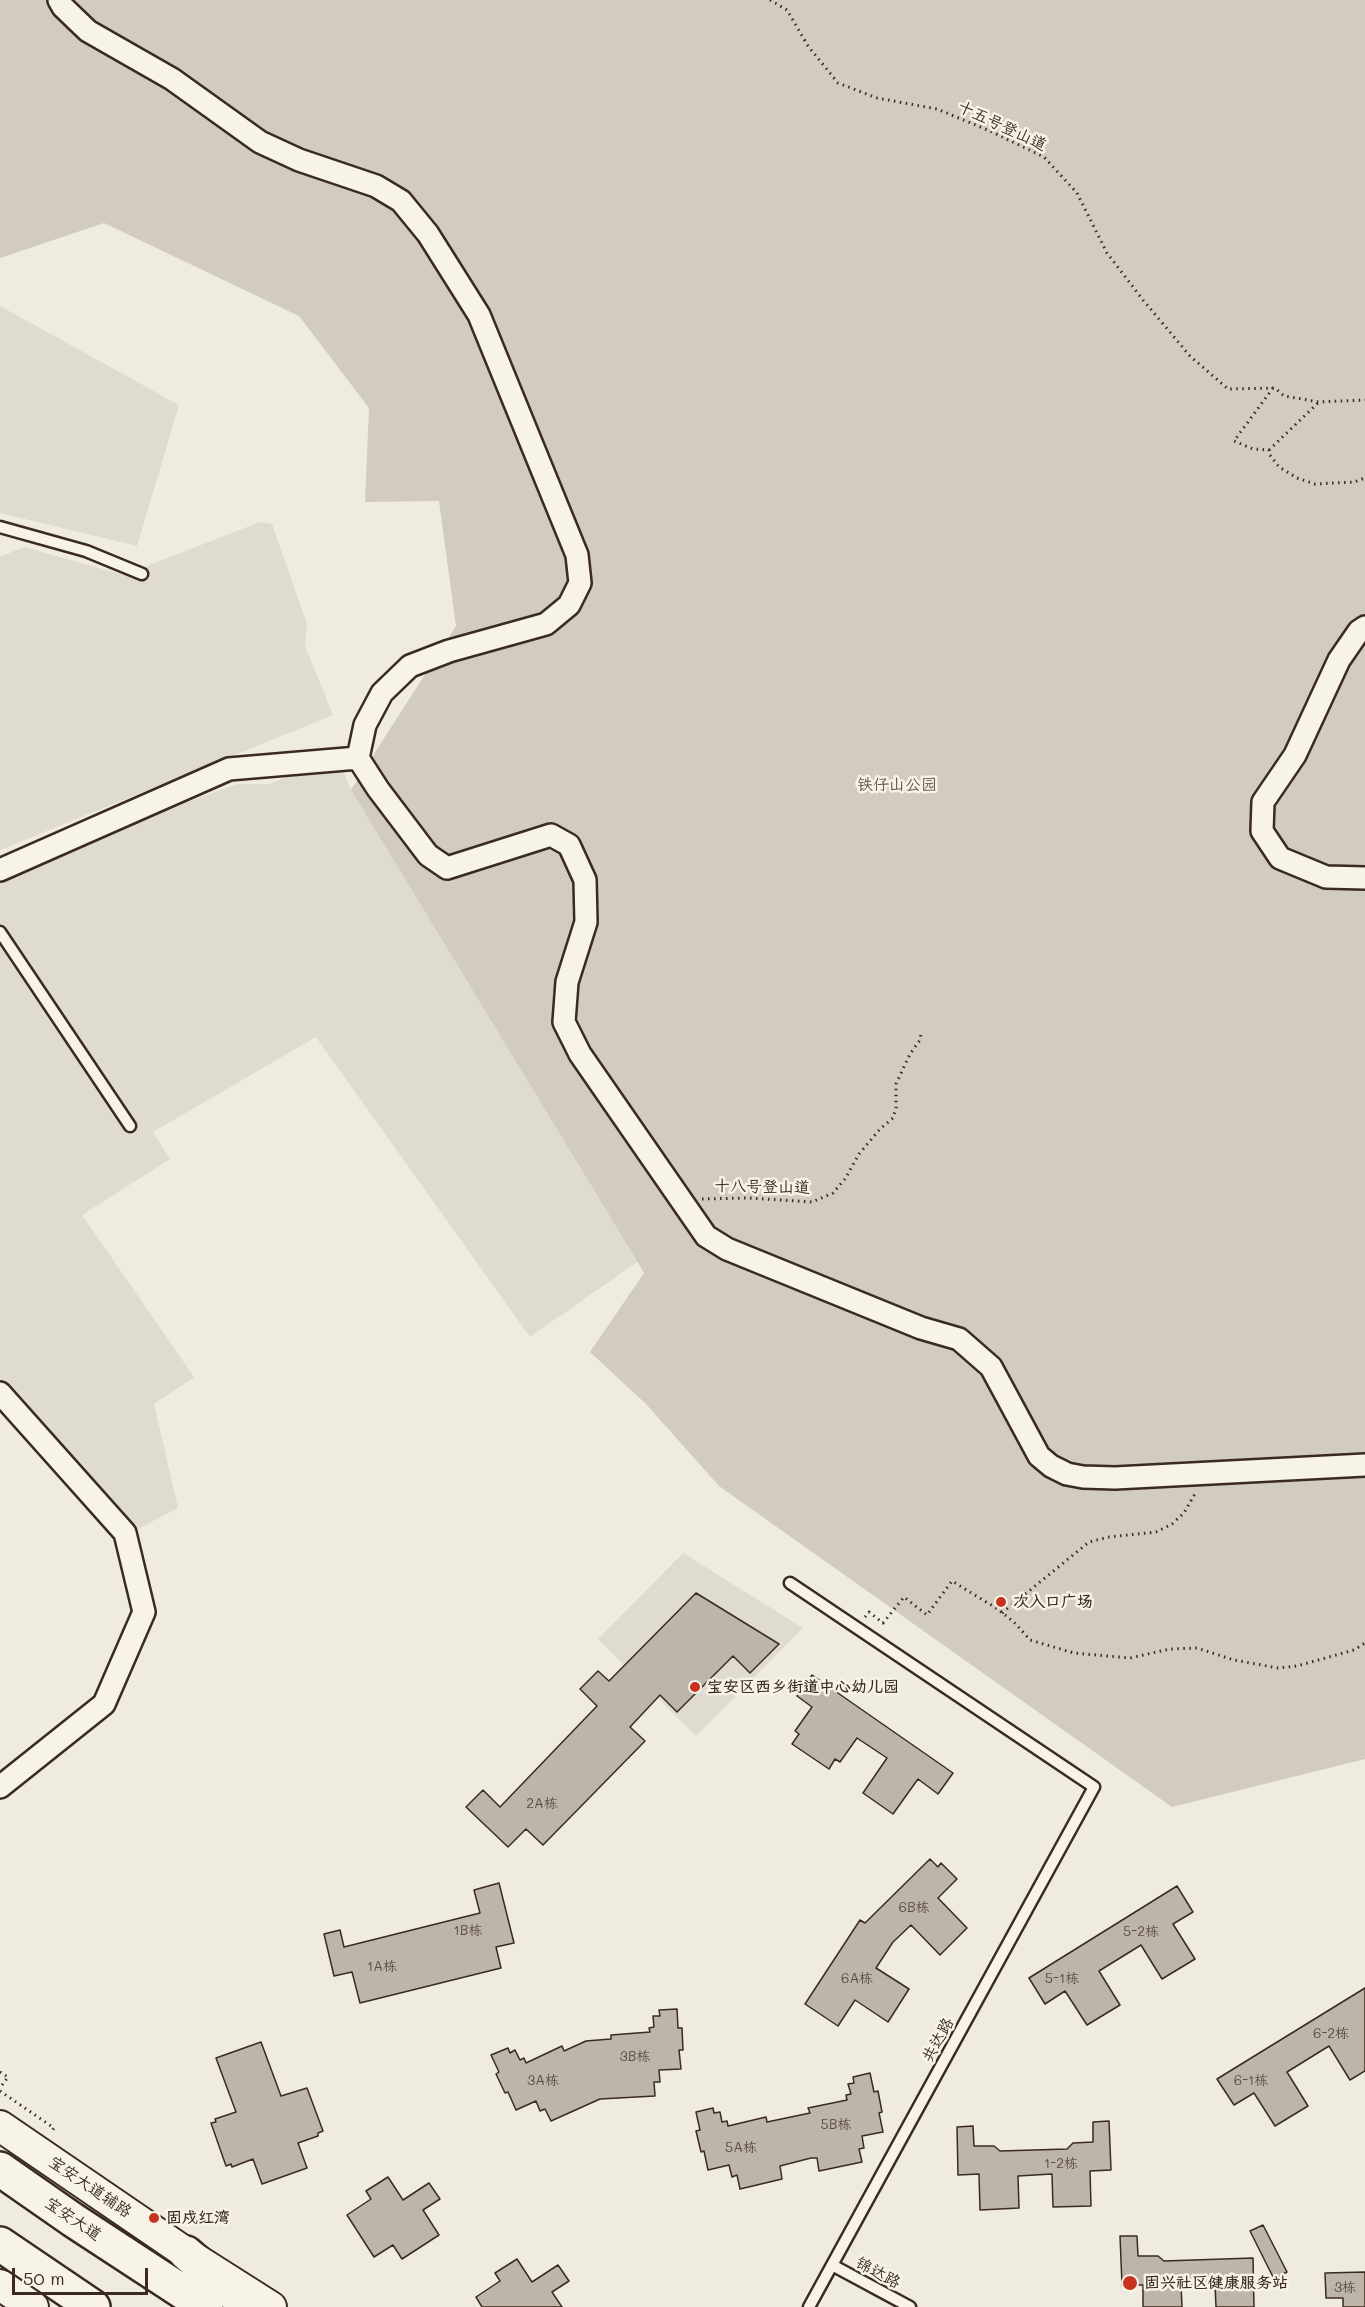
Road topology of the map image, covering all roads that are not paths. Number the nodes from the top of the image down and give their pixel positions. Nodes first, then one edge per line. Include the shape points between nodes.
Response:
1 (59, 0) edge
2 (0, 527) edge
3 (142, 574) dead end
4 (1365, 627) edge
5 (358, 758) junction
6 (0, 870) edge
7 (1365, 878) edge
8 (0, 932) edge
9 (130, 1126) dead end
10 (0, 1393) edge
11 (1365, 1465) edge
12 (790, 1583) dead end
13 (0, 1787) edge
14 (0, 2126) edge
15 (0, 2169) edge
16 (0, 2244) edge
17 (186, 2253) junction
18 (832, 2265) junction
19 (0, 2285) edge
20 (33, 2307) edge
21 (93, 2307) edge
22 (206, 2307) edge
23 (249, 2307) edge
24 (272, 2307) edge
25 (809, 2307) edge
26 (910, 2307) edge

1 - 5 street via 88,31 172,80 260,142 376,186 401,201 428,234 479,315 577,555 580,583 569,605 546,624 410,666 382,693 365,725
2 - 3 lane via 86,550
4 - 7 street via 1339,660 1295,754 1263,802 1262,831 1280,858 1326,877
5 - 6 street via 229,769
5 - 11 street via 428,855 447,868 551,835 569,846 585,880 586,922 567,982 564,1022 580,1054 706,1236 727,1249 921,1328 959,1339 991,1367 1039,1456 1067,1474 1115,1478
8 - 9 lane
10 - 13 street via 125,1533 144,1612 104,1704
12 - 18 lane, 共达路 via 1094,1787
14 - 17 main road, 宝安大道辅路
15 - 22 main road, 宝安大道
16 - 21 main road
17 - 23 main road
17 - 24 main road, 宝安大道辅路
18 - 25 lane, 共达路
18 - 26 lane, 锦达路
19 - 20 main road

